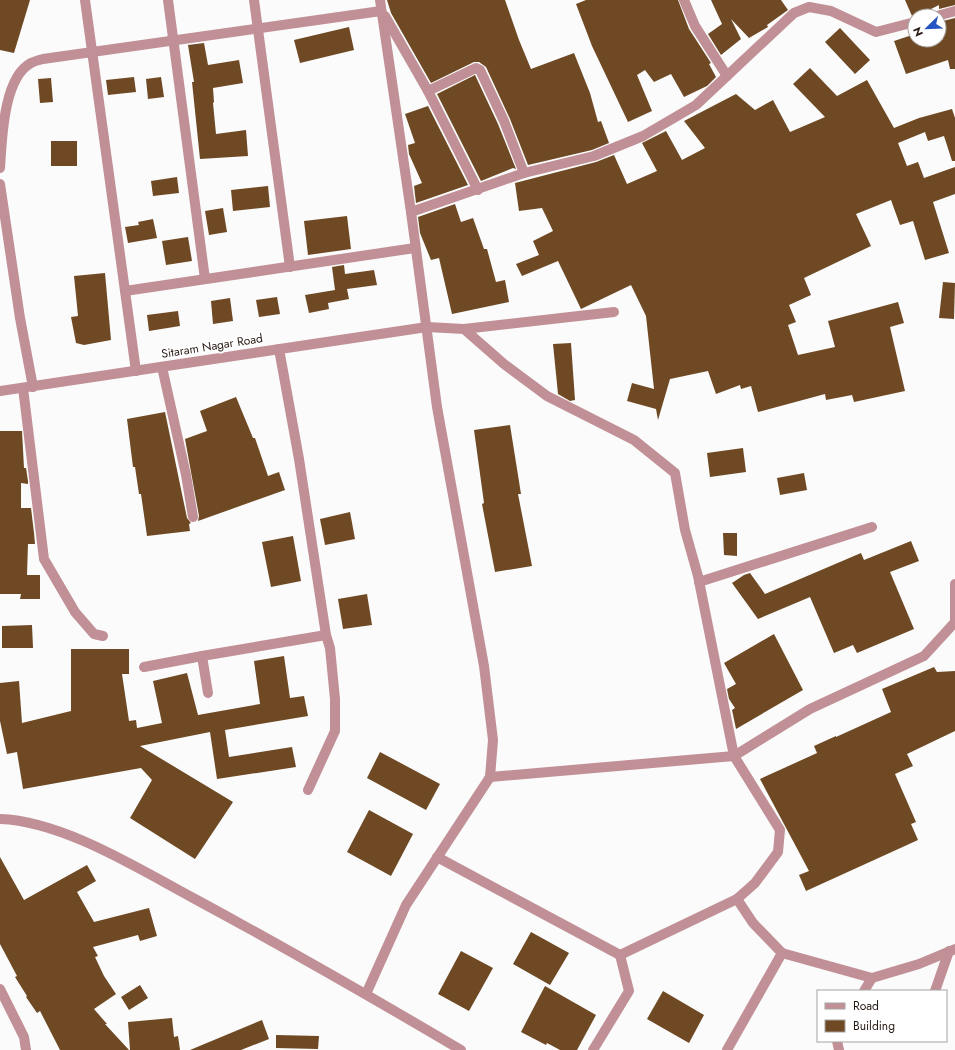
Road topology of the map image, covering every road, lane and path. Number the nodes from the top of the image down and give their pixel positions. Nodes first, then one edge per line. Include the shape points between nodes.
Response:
1 (85, 0) edge
2 (168, 0) edge
3 (254, 0) edge
4 (380, 0) edge
5 (684, 0) edge
6 (382, 11) junction
7 (907, 24) edge
8 (258, 29) junction
9 (173, 40) junction
10 (92, 51) junction
11 (727, 76) junction
12 (428, 91) junction
13 (0, 168) edge
14 (524, 173) junction
15 (0, 184) edge
16 (478, 190) junction
17 (411, 212) junction
18 (415, 248) junction
19 (290, 267) junction
20 (205, 279) junction
21 (125, 291) junction
22 (614, 312) dead end
23 (427, 327) junction
24 (464, 329) junction
25 (279, 349) junction
26 (162, 367) junction
27 (136, 371) junction
28 (28, 388) junction
29 (0, 391) edge
30 (193, 517) dead end
31 (872, 527) dead end
32 (699, 582) junction
33 (955, 584) edge
34 (955, 622) edge
35 (326, 635) junction
36 (103, 636) dead end
37 (202, 656) junction
38 (144, 667) dead end
39 (208, 693) dead end
40 (734, 756) junction
41 (490, 777) junction
42 (308, 790) dead end
43 (0, 819) edge
44 (437, 857) junction
45 (737, 899) junction
46 (952, 950) edge
47 (782, 953) junction
48 (620, 955) junction
49 (872, 978) junction
50 (0, 989) edge
51 (865, 990) edge
52 (935, 990) edge
53 (366, 994) junction
54 (26, 1050) edge
55 (461, 1050) edge
56 (593, 1050) edge
57 (727, 1050) edge

1 - 10 street
2 - 9 street
3 - 8 street
4 - 6 street
5 - 11 street via 695,26
6 - 8 street
6 - 12 street
6 - 17 street
7 - 11 street via 876,32 831,11 809,8 794,13
8 - 9 street
8 - 19 street
9 - 10 street
9 - 20 street
10 - 13 street via 43,59 30,64 18,77 9,97 3,123
10 - 21 street
11 - 14 street via 696,105 642,136 594,156
12 - 14 street via 476,68 480,70 504,121
12 - 16 street
14 - 16 street
15 - 28 street
16 - 17 street
17 - 18 street
18 - 19 street
18 - 23 street
19 - 20 street
20 - 21 street
21 - 27 street
22 - 24 street, Sitaram Nagar Road
23 - 24 street, Sitaram Nagar Road
23 - 25 street, Sitaram Nagar Road
23 - 41 street via 437,407 484,666 493,740
24 - 32 street via 504,364 547,396 634,440 675,473 685,530
25 - 26 street, Sitaram Nagar Road
25 - 35 street
26 - 27 street, Sitaram Nagar Road
26 - 30 street
27 - 28 street, Sitaram Nagar Road
28 - 29 street, Sitaram Nagar Road
28 - 36 street via 44,559 75,612 94,634
31 - 32 street
32 - 40 street
33 - 34 street
34 - 40 street via 924,656 810,710
35 - 37 street
35 - 42 street via 330,648 335,699 335,731
37 - 38 street
37 - 39 street
40 - 41 street
40 - 45 street via 780,830 778,852 755,883
41 - 44 street
43 - 53 street via 18,820 67,834 131,864
44 - 48 street
44 - 53 street via 406,905
45 - 47 street via 753,923
45 - 48 street
46 - 49 street via 919,964
46 - 52 street
47 - 49 street
47 - 57 street
48 - 56 street via 629,991
49 - 51 street
50 - 54 street via 24,1037
53 - 55 street

